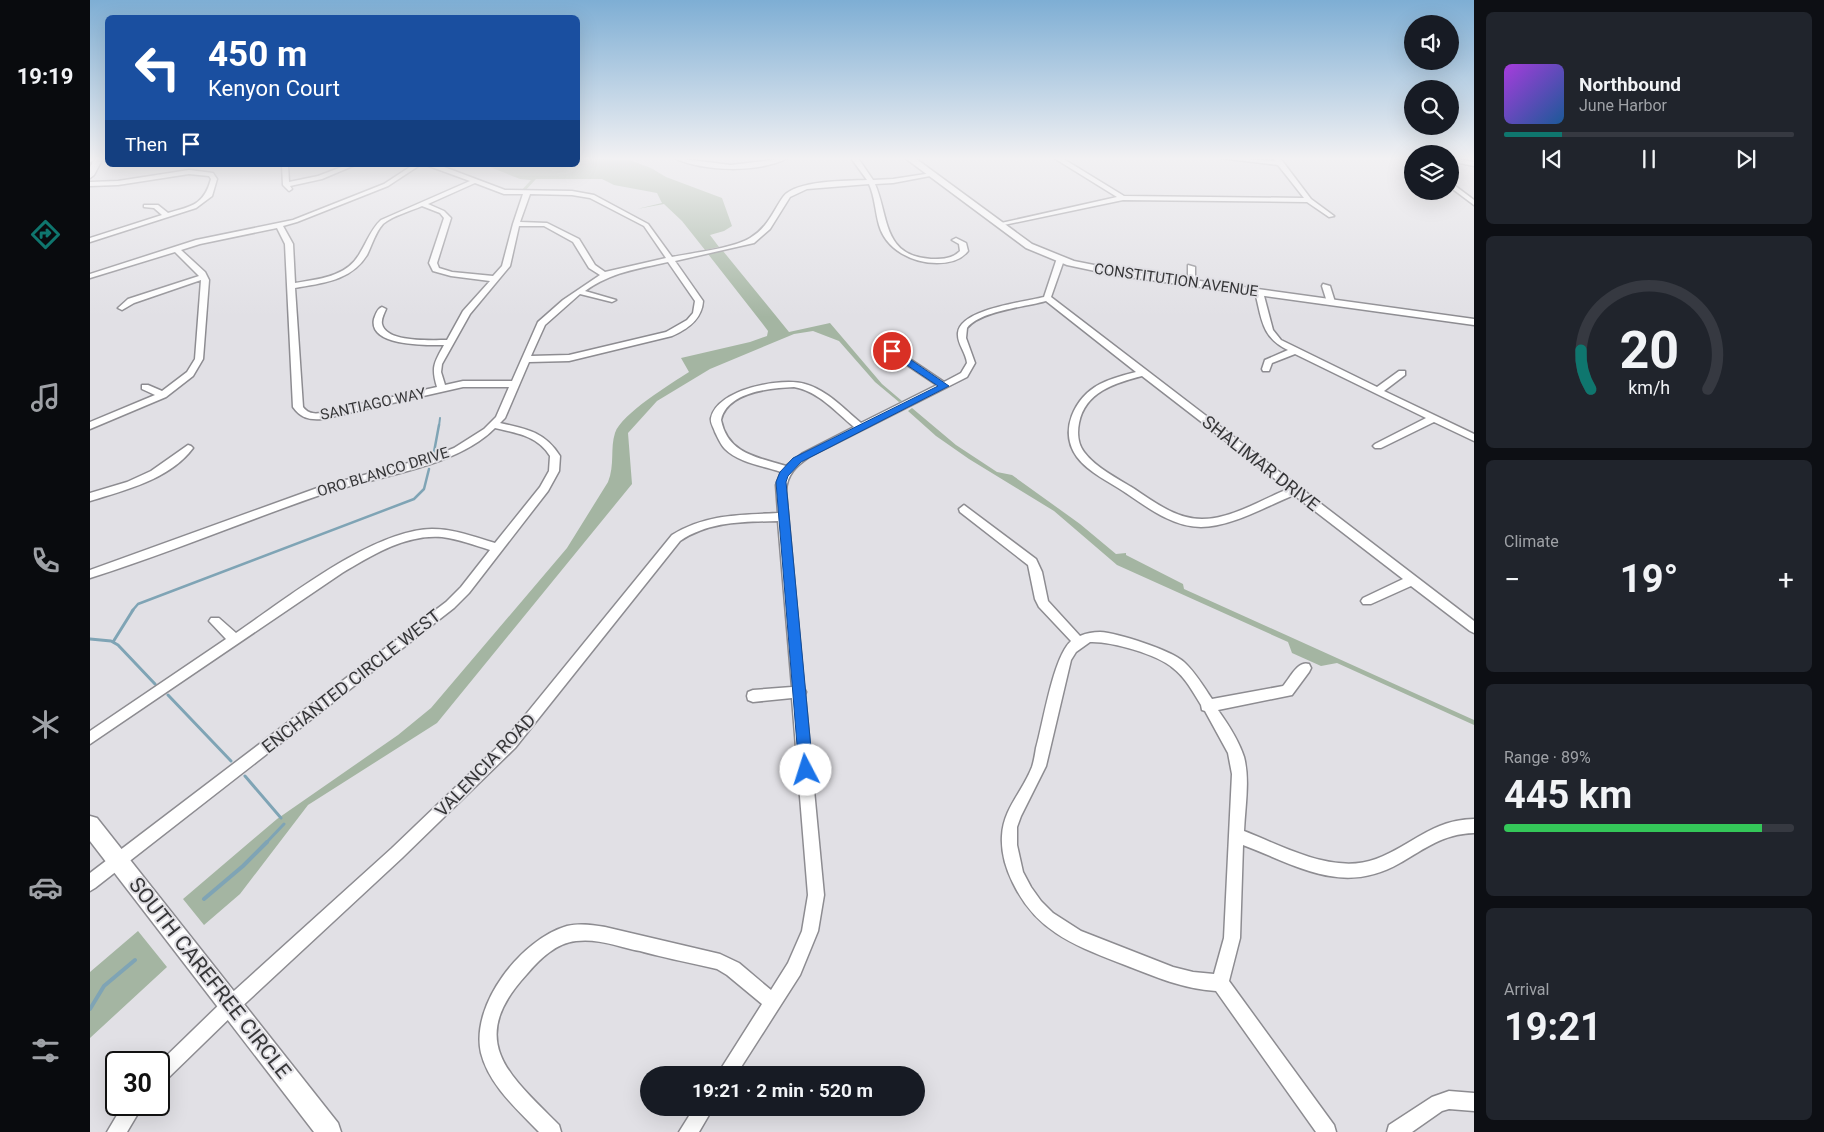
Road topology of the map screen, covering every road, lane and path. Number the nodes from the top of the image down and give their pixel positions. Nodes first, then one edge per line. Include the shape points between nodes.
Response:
1 (161, 211) edge
2 (183, 211) edge
3 (318, 211) edge
4 (406, 211) edge
5 (438, 211) edge
6 (521, 211) edge
7 (626, 211) edge
8 (778, 211) edge
9 (880, 211) edge
10 (981, 211) edge
11 (1065, 211) edge
12 (1324, 211) edge
13 (622, 212) joint
14 (167, 216) junction
15 (1331, 216) dead end
16 (516, 224) junction
17 (1001, 225) junction
18 (278, 226) junction
19 (366, 227) dead end
20 (378, 227) junction
21 (90, 240) edge
22 (956, 240) dead end
23 (176, 249) junction
24 (671, 260) junction
25 (1060, 260) junction
26 (1190, 268) dead end
27 (511, 275) dead end
28 (604, 275) junction
29 (90, 276) edge
30 (498, 276) junction
31 (204, 277) junction
32 (1192, 283) junction
33 (292, 286) junction
34 (1326, 286) dead end
35 (580, 292) junction
36 (1259, 292) junction
37 (1047, 298) junction
38 (612, 300) dead end
39 (1331, 302) junction
40 (122, 308) dead end
41 (382, 309) dead end
42 (694, 318) junction
43 (704, 320) dead end
44 (1474, 322) edge
45 (396, 340) junction
46 (450, 342) junction
47 (388, 346) dead end
48 (892, 351) dead end
49 (1294, 351) junction
50 (527, 359) junction
51 (1266, 369) dead end
52 (1144, 372) junction
53 (1402, 374) dead end
54 (516, 384) junction
55 (944, 386) junction
56 (145, 387) dead end
57 (442, 389) junction
58 (1378, 391) junction
59 (163, 395) junction
60 (1434, 418) junction
61 (495, 425) junction
62 (90, 426) edge
63 (861, 428) junction
64 (1474, 438) edge
65 (1378, 446) dead end
66 (188, 448) dead end
67 (787, 470) junction
68 (1296, 490) junction
69 (90, 497) edge
70 (964, 509) dead end
71 (784, 516) junction
72 (498, 548) junction
73 (90, 574) edge
74 (1412, 580) junction
75 (1366, 601) dead end
76 (215, 621) dead end
77 (1474, 628) edge
78 (235, 640) junction
79 (1078, 641) junction
80 (1305, 668) dead end
81 (800, 692) junction
82 (753, 696) dead end
83 (1207, 706) junction
84 (90, 738) edge
85 (90, 825) edge
86 (1474, 826) edge
87 (1236, 835) junction
88 (119, 861) junction
89 (90, 883) edge
90 (1220, 983) junction
91 (773, 1003) junction
92 (231, 1005) junction
93 (170, 1064) edge
94 (732, 1066) edge
95 (1474, 1102) edge
96 (127, 1116) edge
97 (699, 1116) edge
98 (116, 1132) edge
99 (329, 1132) edge
100 (552, 1132) edge
101 (688, 1132) edge
102 (1327, 1132) edge
103 (1396, 1132) edge

1 - 14 street
2 - 14 street
3 - 18 street
4 - 20 street via 383,221
5 - 30 street via 451,216 433,263 436,269 451,274
6 - 16 street
7 - 13 street
8 - 24 street, ORO BLANCO DRIVE via 768,228 756,238 739,245
9 - 22 street via 891,240 918,259 951,260 960,256 964,250 962,243
10 - 17 main road, CONSTITUTION AVENUE
11 - 17 street
12 - 15 street
13 - 24 street via 646,225
14 - 21 street
16 - 28 street via 545,224 572,238 579,243 594,268
16 - 30 street via 506,266
17 - 25 main road, CONSTITUTION AVENUE via 1029,246
18 - 23 street via 208,239
18 - 33 street, SANTIAGO WAY via 288,240
19 - 20 street
20 - 33 street via 353,273
23 - 29 street
23 - 31 street
24 - 28 street, ORO BLANCO DRIVE
24 - 42 street via 699,301
25 - 32 main road, CONSTITUTION AVENUE
25 - 37 street
26 - 32 street
27 - 30 street
28 - 35 street, ORO BLANCO DRIVE
30 - 46 street via 469,309
31 - 40 street via 131,301
31 - 59 street via 206,287 198,364 185,380
32 - 36 main road, CONSTITUTION AVENUE
33 - 57 street, SANTIAGO WAY via 298,408 303,414 313,417 326,415
34 - 39 street
35 - 38 street
35 - 50 street, ORO BLANCO DRIVE via 544,320
36 - 39 main road, CONSTITUTION AVENUE
36 - 49 street via 1270,333
37 - 52 street, SHALIMAR DRIVE
37 - 55 street via 968,321 962,337 971,358 970,367 964,375
39 - 44 main road, CONSTITUTION AVENUE
41 - 45 street via 378,317 380,330
42 - 43 street
42 - 50 street via 680,330 663,336 569,358
45 - 46 street
45 - 47 street
46 - 57 street via 437,368
48 - 55 street
49 - 51 street via 1268,362
49 - 58 street
50 - 54 street, ORO BLANCO DRIVE
52 - 68 street, SHALIMAR DRIVE
52 - 68 street via 1098,388 1080,410 1072,428 1073,440 1081,454 1095,467 1154,507 1175,518 1195,523 1222,519
53 - 58 street
54 - 57 street, SANTIAGO WAY via 471,383
54 - 61 street, ORO BLANCO DRIVE
55 - 63 street
56 - 59 street
58 - 60 street
59 - 62 street
60 - 64 street
60 - 65 street
61 - 72 street, ENCHANTED CIRCLE WEST via 547,438 555,456 550,480
61 - 73 street, ORO BLANCO DRIVE via 449,454 324,490
63 - 67 street via 797,460
63 - 67 street via 817,394 798,385 766,386 721,407 716,421 727,446
66 - 69 street via 160,472
67 - 71 street via 781,482
68 - 74 street, SHALIMAR DRIVE
70 - 79 street via 1032,562 1038,574 1043,604
71 - 81 street
71 - 92 street, VALENCIA ROAD via 711,521 676,538 510,744 397,854
72 - 78 street via 440,533 405,538 350,563
72 - 88 street, ENCHANTED CIRCLE WEST via 450,605
74 - 75 street
74 - 77 street, SHALIMAR DRIVE
76 - 78 street
78 - 84 street
79 - 83 street via 1095,636 1114,638 1171,660 1185,671
79 - 90 street via 1064,658 1039,766 1010,826 1010,852 1019,880 1035,907 1056,927 1071,935 1168,974
80 - 83 street via 1287,691
81 - 82 street
81 - 91 street via 816,895 804,948
83 - 87 street via 1237,758
85 - 88 main road, SOUTH CAREFREE CIRCLE
86 - 87 street via 1447,829 1376,867 1355,872 1314,864
87 - 90 street via 1232,938
88 - 89 street, ENCHANTED CIRCLE WEST
88 - 92 main road, SOUTH CAREFREE CIRCLE
90 - 102 street
91 - 94 street
91 - 100 street via 720,962 596,934 568,934 556,939 528,961 504,988 488,1036 494,1065
92 - 93 street, VALENCIA ROAD
92 - 99 main road, SOUTH CAREFREE CIRCLE
95 - 103 street via 1449,1100 1438,1103
96 - 98 street
97 - 101 street

